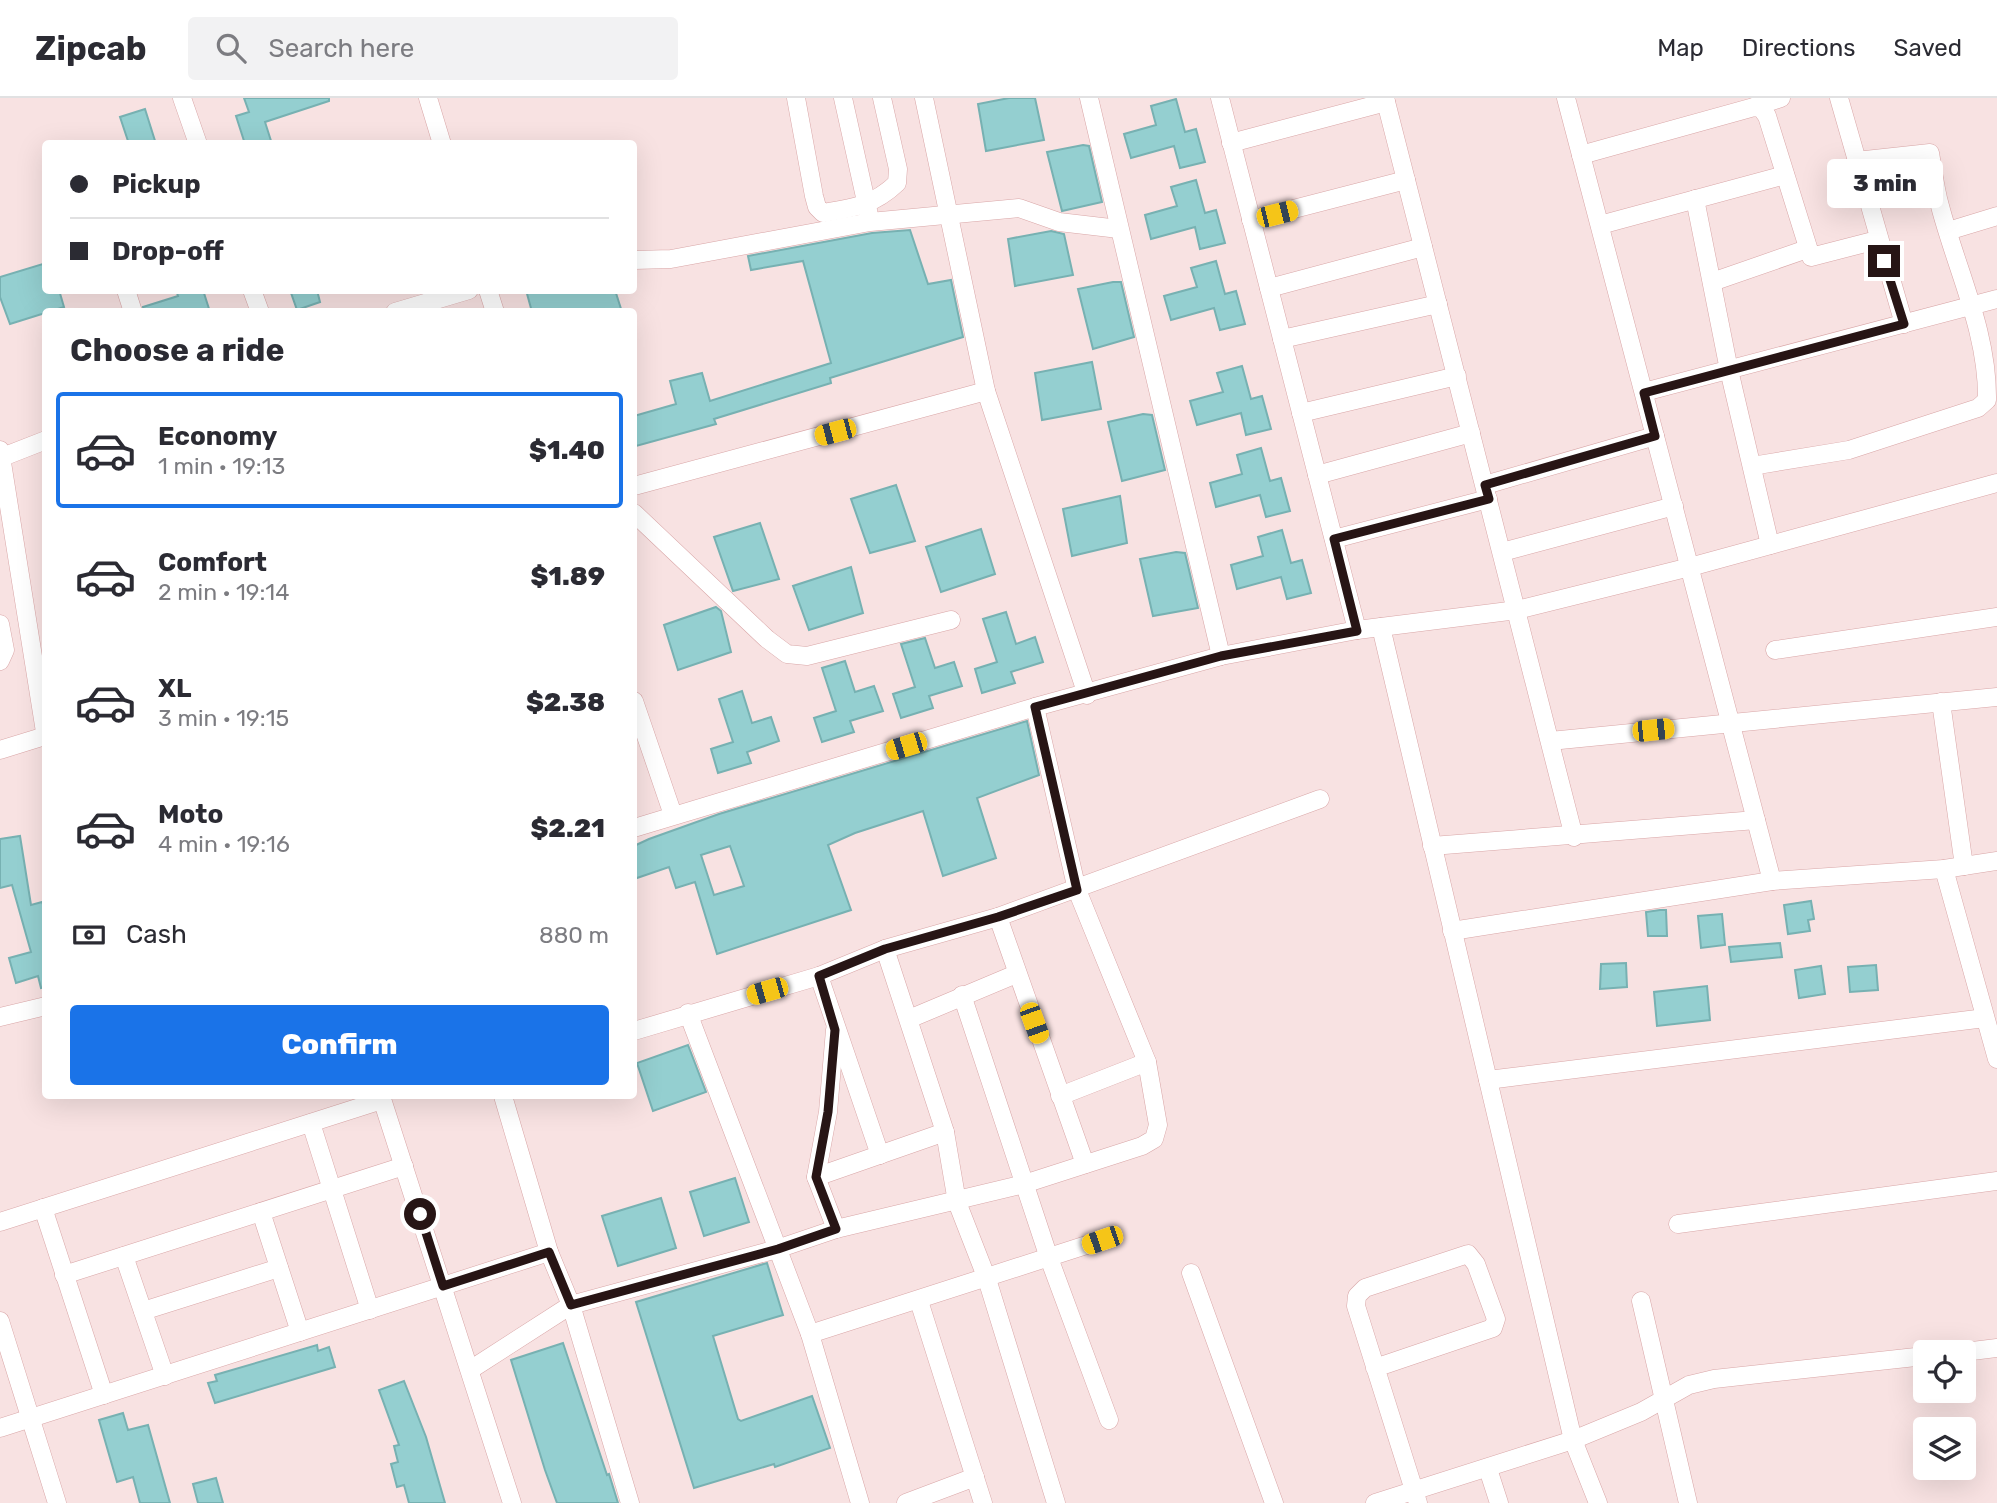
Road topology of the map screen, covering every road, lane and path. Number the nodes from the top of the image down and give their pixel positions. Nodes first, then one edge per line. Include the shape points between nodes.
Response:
1 (182, 98) edge
2 (428, 98) edge
3 (796, 98) edge
4 (843, 98) edge
5 (882, 98) edge
6 (924, 98) edge
7 (1089, 98) edge
8 (1220, 98) edge
9 (1566, 98) edge
10 (1781, 98) edge
11 (1839, 98) edge
12 (1385, 100) edge
13 (1754, 107) junction
14 (197, 140) edge
15 (441, 140) edge
16 (1231, 143) junction
17 (1581, 155) junction
18 (1856, 161) junction
19 (1785, 174) junction
20 (1406, 180) junction
21 (1695, 199) junction
22 (868, 214) junction
23 (1997, 216) edge
24 (950, 217) junction
25 (1251, 220) junction
26 (1600, 225) junction
27 (1119, 229) junction
28 (1948, 231) junction
29 (1878, 240) junction
30 (1423, 247) junction
31 (1807, 248) junction
32 (637, 260) edge
33 (1712, 282) junction
34 (1269, 288) junction
35 (456, 294) edge
36 (1997, 299) edge
37 (1438, 304) junction
38 (1973, 306) junction
39 (408, 308) edge
40 (1904, 324) junction
41 (1282, 339) junction
42 (1729, 370) junction
43 (1457, 376) junction
44 (986, 391) junction
45 (1644, 393) junction
46 (1301, 413) junction
47 (1472, 433) junction
48 (1655, 436) junction
49 (42, 441) edge
50 (0, 455) edge
51 (1752, 466) junction
52 (1317, 475) junction
53 (1997, 484) edge
54 (637, 485) edge
55 (1487, 492) junction
56 (1674, 506) junction
57 (637, 516) edge
58 (1334, 539) junction
59 (1770, 545) junction
60 (1502, 552) junction
61 (1690, 567) junction
62 (1517, 610) junction
63 (1997, 617) edge
64 (951, 620) dead end
65 (0, 624) edge
66 (1381, 628) junction
67 (1357, 631) junction
68 (1775, 650) dead end
69 (1221, 656) junction
70 (0, 661) edge
71 (1087, 695) junction
72 (1997, 697) edge
73 (1941, 702) junction
74 (1035, 707) junction
75 (637, 710) edge
76 (42, 718) edge
77 (1730, 721) junction
78 (42, 738) edge
79 (1550, 741) junction
80 (0, 750) edge
81 (1320, 800) dead end
82 (673, 815) junction
83 (1756, 820) junction
84 (637, 827) edge
85 (1574, 837) junction
86 (1433, 846) junction
87 (1997, 861) edge
88 (1964, 866) junction
89 (1944, 869) junction
90 (1772, 881) junction
91 (1077, 890) junction
92 (998, 917) junction
93 (1452, 931) junction
94 (885, 949) junction
95 (1016, 974) junction
96 (819, 976) junction
97 (962, 995) junction
98 (42, 1007) edge
99 (688, 1013) junction
100 (0, 1017) edge
101 (1985, 1018) junction
102 (909, 1019) junction
103 (637, 1030) edge
104 (835, 1030) junction
105 (1996, 1052) edge
106 (1147, 1062) junction
107 (1488, 1080) junction
108 (1060, 1096) junction
109 (379, 1099) edge
110 (382, 1099) edge
111 (504, 1099) edge
112 (311, 1123) junction
113 (945, 1132) junction
114 (880, 1154) junction
115 (1085, 1164) junction
116 (404, 1166) junction
117 (816, 1177) junction
118 (1997, 1181) edge
119 (1024, 1184) junction
120 (332, 1190) junction
121 (957, 1202) junction
122 (43, 1208) junction
123 (261, 1212) junction
124 (0, 1222) edge
125 (1678, 1224) dead end
126 (836, 1229) junction
127 (1102, 1240) dead end
128 (778, 1249) junction
129 (549, 1252) junction
130 (124, 1256) junction
131 (1049, 1258) junction
132 (279, 1268) junction
133 (1191, 1273) dead end
134 (64, 1275) junction
135 (987, 1279) junction
136 (443, 1286) junction
137 (919, 1301) junction
138 (1641, 1301) dead end
139 (571, 1305) junction
140 (370, 1310) junction
141 (143, 1311) junction
142 (0, 1321) edge
143 (300, 1332) junction
144 (810, 1334) junction
145 (1997, 1348) edge
146 (1976, 1351) edge
147 (5, 1353) edge
148 (1913, 1357) edge
149 (1376, 1368) junction
150 (470, 1370) junction
151 (165, 1376) junction
152 (104, 1395) junction
153 (1665, 1396) junction
154 (32, 1418) junction
155 (1109, 1419) dead end
156 (0, 1428) edge
157 (1573, 1440) junction
158 (1488, 1469) junction
159 (975, 1477) junction
160 (1416, 1497) edge
161 (57, 1503) edge
162 (512, 1503) edge
163 (630, 1503) edge
164 (860, 1503) edge
165 (906, 1503) edge
166 (983, 1503) edge
167 (1056, 1503) edge
168 (1273, 1503) edge
169 (1375, 1503) edge
170 (1499, 1503) edge
171 (1598, 1503) edge
172 (1688, 1503) edge

1 - 14 street
2 - 15 street
3 - 22 street via 817,207 823,214
4 - 22 street
5 - 22 street via 897,183
6 - 24 street
7 - 27 street
8 - 16 street
9 - 17 street
10 - 13 street
11 - 18 street
12 - 16 street
12 - 20 street
13 - 17 street
13 - 19 street via 1768,116
16 - 25 street
17 - 26 street
18 - 28 street via 1930,153
18 - 29 street
19 - 21 street
19 - 31 street
20 - 25 street
20 - 30 street
21 - 26 street
21 - 33 street
22 - 24 street
22 - 32 street via 671,259
23 - 28 street
24 - 27 street via 1019,208 1059,222
24 - 44 street
25 - 34 street
26 - 45 street
27 - 69 street
28 - 38 street
29 - 31 street via 1814,258
29 - 40 street
30 - 34 street
30 - 37 street
31 - 33 street
33 - 42 street
34 - 41 street
35 - 39 street
36 - 38 street
37 - 41 street
37 - 43 street
38 - 40 street
38 - 51 street via 1987,377 1987,400 1978,408 1849,450
40 - 42 street
41 - 46 street
42 - 45 street
42 - 51 street
43 - 46 street
43 - 47 street
44 - 54 street
44 - 71 street
45 - 48 street
46 - 52 street
47 - 52 street
47 - 55 street
48 - 55 street
48 - 56 street
49 - 50 street
50 - 76 street
51 - 59 street
52 - 58 street
53 - 59 street
55 - 58 street
55 - 60 street
56 - 60 street
56 - 61 street
57 - 64 street via 787,654 807,656
58 - 67 street
59 - 61 street
60 - 62 street
61 - 62 street
61 - 77 street
62 - 66 street
62 - 79 street
63 - 68 street
65 - 70 street via 5,650
66 - 67 street
66 - 86 street
67 - 69 street
69 - 71 street
71 - 74 street
72 - 73 street
73 - 77 street
73 - 88 street
74 - 82 street
74 - 91 street
75 - 82 street
77 - 79 street
77 - 83 street
78 - 80 street
79 - 85 street
81 - 91 street
82 - 84 street
83 - 85 street
83 - 90 street
85 - 86 street
86 - 93 street
87 - 88 street
88 - 89 street
89 - 90 street
89 - 101 street
90 - 93 street
91 - 92 street
91 - 106 street
92 - 94 street
92 - 95 street
93 - 107 street
94 - 96 street
94 - 102 street
95 - 97 street
95 - 108 street
96 - 99 street
96 - 104 street
97 - 102 street
97 - 119 street
98 - 100 street
99 - 103 street
99 - 128 street
101 - 105 street
101 - 107 street
102 - 113 street
104 - 114 street
104 - 117 street via 828,1112
106 - 108 street
106 - 115 street via 1158,1125 1153,1139
107 - 157 street
108 - 115 street
109 - 112 street
110 - 116 street
111 - 129 street
112 - 120 street
112 - 122 street
113 - 114 street
113 - 121 street
114 - 117 street
115 - 119 street
116 - 120 street
116 - 136 street
117 - 126 street
118 - 125 street
119 - 121 street
119 - 131 street
120 - 123 street
120 - 140 street
121 - 126 street
121 - 135 street
122 - 124 street
122 - 134 street
123 - 130 street
123 - 132 street
126 - 128 street
127 - 131 street
128 - 139 street
128 - 144 street
129 - 136 street
129 - 139 street
130 - 134 street
130 - 141 street
131 - 135 street
131 - 155 street
132 - 141 street
132 - 143 street
133 - 168 street
134 - 152 street
135 - 137 street
135 - 167 street
136 - 140 street
136 - 150 street
137 - 144 street
137 - 159 street
138 - 153 street
139 - 150 street
139 - 163 street
140 - 143 street
141 - 151 street
142 - 147 street
143 - 151 street
144 - 164 street
145 - 146 street
147 - 154 street
148 - 153 street via 1714,1379
149 - 149 street via 1356,1306 1357,1296 1364,1288 1468,1254 1496,1320 1493,1328
149 - 160 street
150 - 162 street
151 - 152 street
152 - 154 street
153 - 157 street via 1641,1412
153 - 172 street
154 - 156 street
154 - 161 street
157 - 158 street
157 - 171 street
158 - 160 street
158 - 170 street
159 - 165 street
159 - 166 street
160 - 169 street

